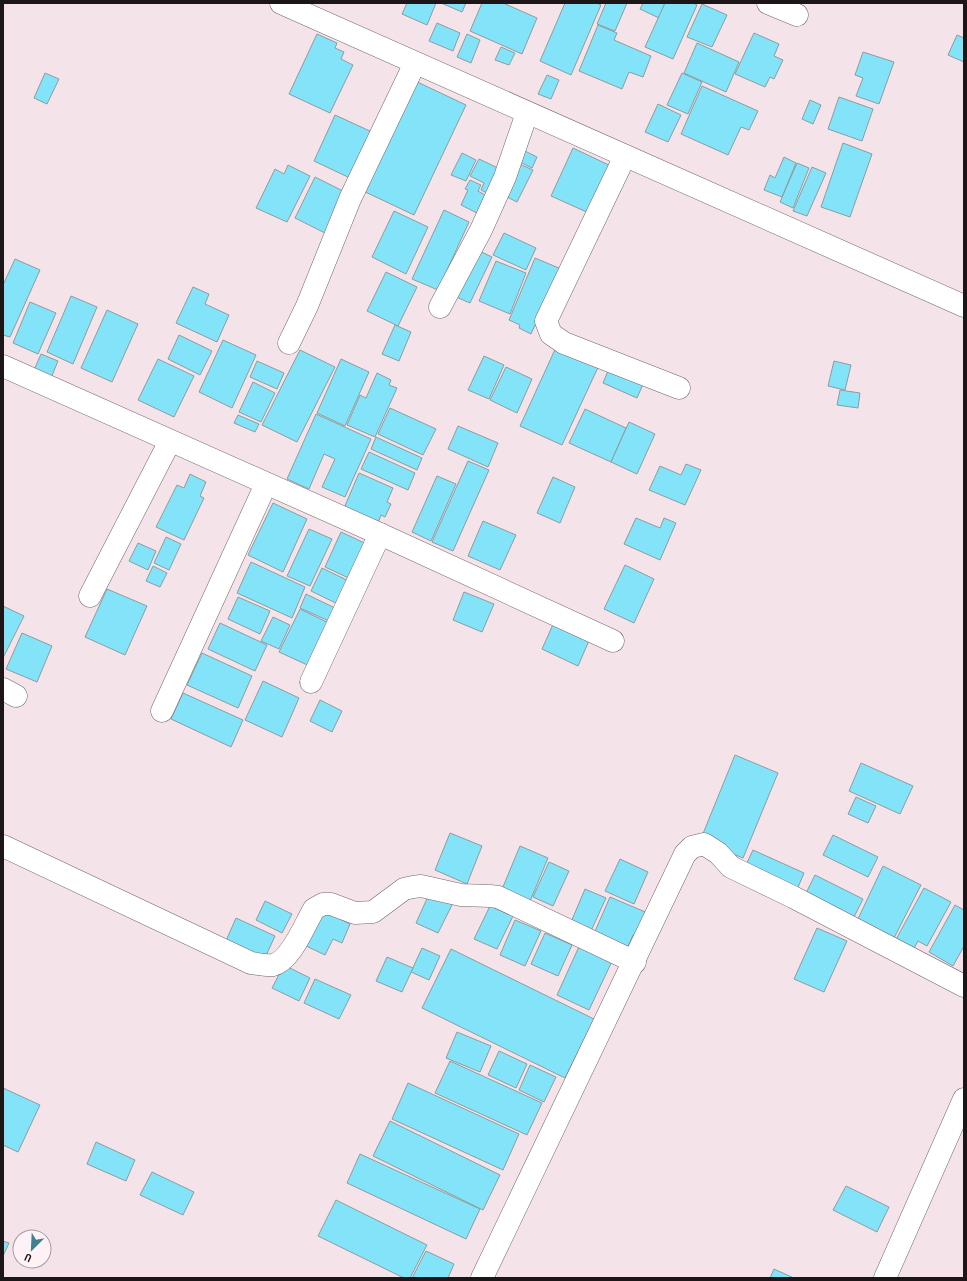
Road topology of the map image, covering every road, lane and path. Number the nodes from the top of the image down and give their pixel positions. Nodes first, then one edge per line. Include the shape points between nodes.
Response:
1 (281, 3) edge
2 (768, 3) edge
3 (796, 15) dead end
4 (415, 63) junction
5 (527, 113) junction
6 (625, 156) junction
7 (964, 306) edge
8 (440, 307) dead end
9 (289, 343) dead end
10 (3, 366) edge
11 (679, 388) dead end
12 (170, 441) junction
13 (266, 484) junction
14 (380, 534) junction
15 (90, 596) dead end
16 (613, 641) dead end
17 (311, 682) dead end
18 (162, 712) dead end
19 (3, 846) edge
20 (635, 962) junction
21 (964, 986) edge
22 (964, 1099) edge
23 (482, 1278) edge
24 (885, 1278) edge

1 - 4 street
2 - 3 street
4 - 5 street
4 - 9 street via 350,199 307,306
5 - 6 street
5 - 8 street via 504,177 481,230
6 - 7 street
6 - 11 street via 546,321 547,328 556,339 577,350
10 - 12 street
12 - 13 street
12 - 15 street
13 - 14 street
13 - 18 street
14 - 16 street
14 - 17 street
19 - 20 street via 251,963 264,965 281,962 288,956 317,906 331,904 355,913 373,912 404,889 421,886 461,895 498,897
20 - 21 street via 685,854 692,847 704,844 718,853 731,867
20 - 23 street
22 - 24 street

